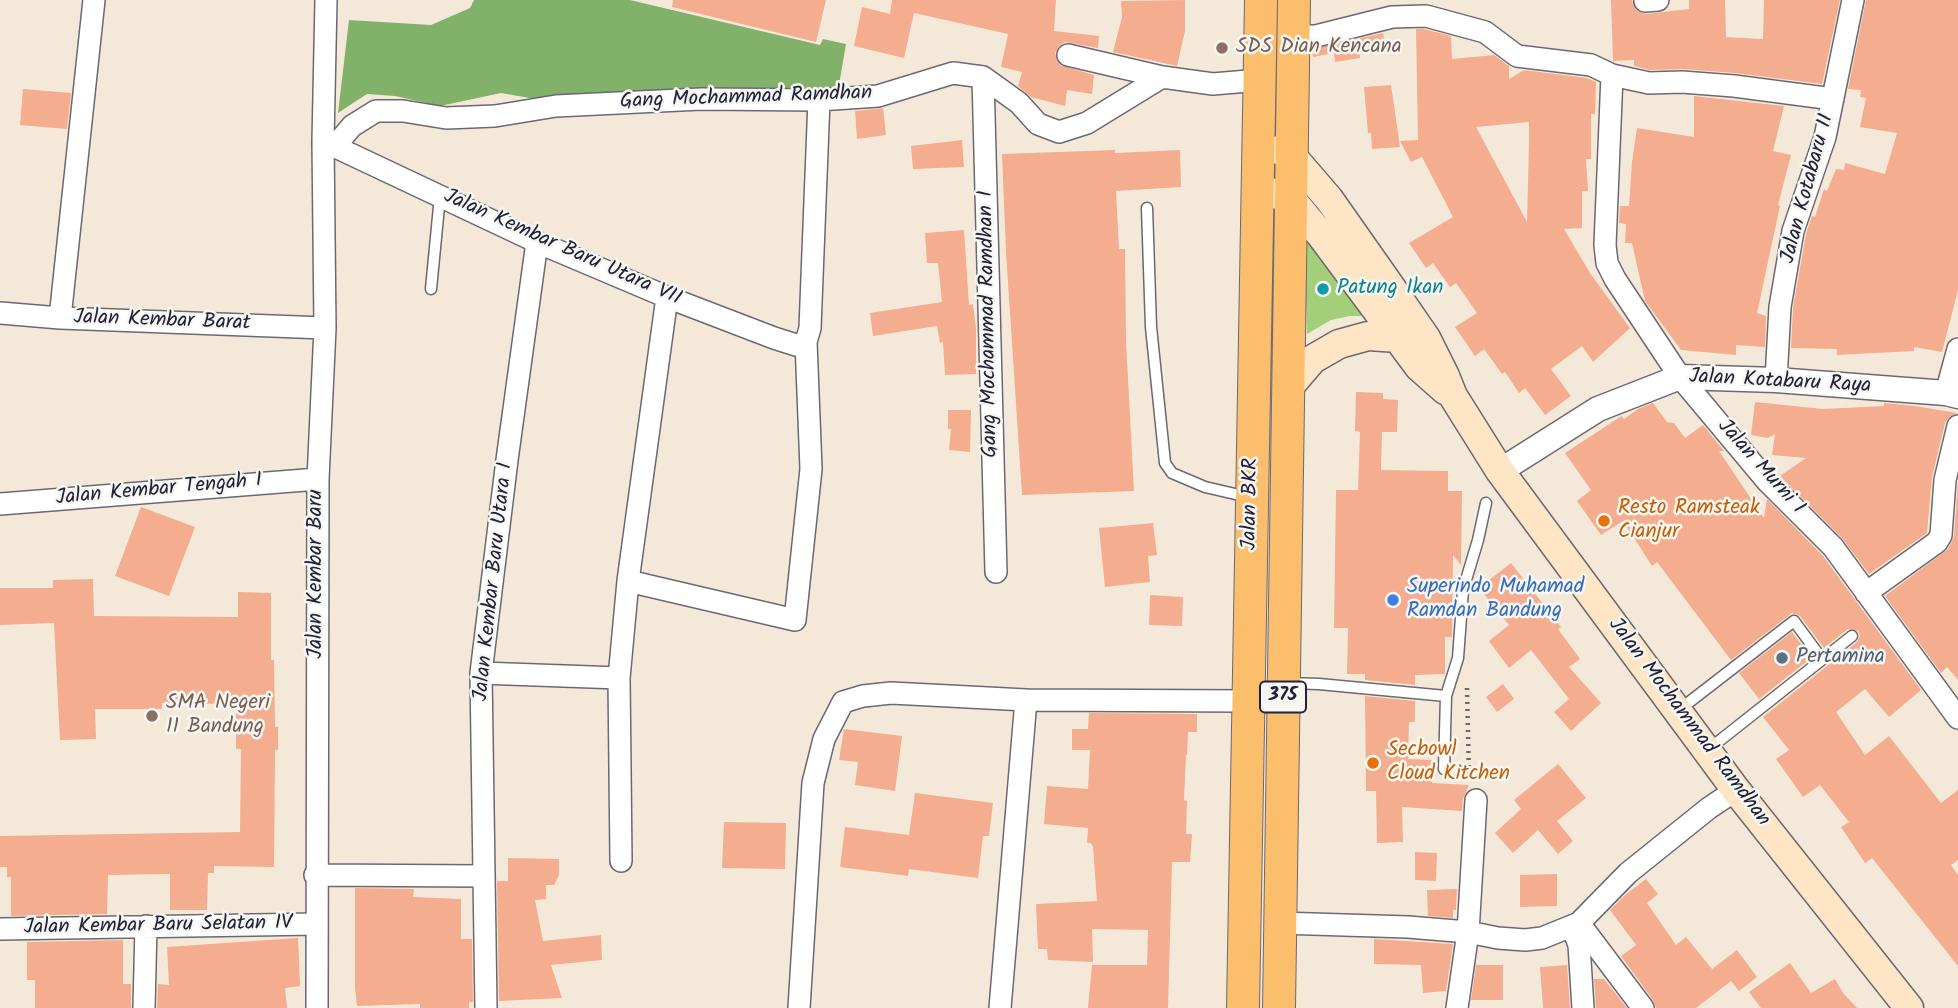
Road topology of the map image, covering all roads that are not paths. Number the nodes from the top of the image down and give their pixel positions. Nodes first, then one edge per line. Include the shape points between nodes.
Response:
1 (94, 0) edge
2 (326, 0) edge
3 (1261, 0) edge
4 (1294, 0) edge
5 (1853, 0) edge
6 (1294, 36) junction
7 (1068, 55) dead end
8 (1612, 75) junction
9 (984, 77) junction
10 (1161, 77) junction
11 (1260, 80) junction
12 (1833, 99) junction
13 (819, 100) junction
14 (1260, 143) junction
15 (329, 144) junction
16 (1292, 156) junction
17 (1259, 188) junction
18 (440, 196) junction
19 (1292, 200) junction
20 (1147, 208) dead end
21 (537, 242) junction
22 (431, 289) dead end
23 (667, 297) junction
24 (0, 313) edge
25 (60, 318) junction
26 (325, 328) junction
27 (1398, 338) junction
28 (806, 342) junction
29 (1958, 349) edge
30 (1679, 377) junction
31 (1776, 380) junction
32 (1289, 387) junction
33 (1952, 395) edge
34 (1453, 396) junction
35 (1958, 426) edge
36 (1500, 471) junction
37 (318, 479) junction
38 (1252, 498) junction
39 (1486, 503) dead end
40 (0, 504) edge
41 (996, 572) dead end
42 (628, 581) junction
43 (1866, 593) junction
44 (1852, 636) dead end
45 (1822, 659) junction
46 (481, 673) junction
47 (619, 678) junction
48 (1283, 683) junction
49 (1950, 690) edge
50 (1446, 696) junction
51 (1026, 700) junction
52 (1249, 701) junction
53 (1677, 711) junction
54 (1958, 718) edge
55 (1707, 751) junction
56 (1444, 769) dead end
57 (1736, 790) junction
58 (1476, 800) dead end
59 (621, 861) dead end
60 (316, 875) junction
61 (483, 876) junction
62 (1280, 923) junction
63 (316, 924) junction
64 (1576, 925) junction
65 (146, 926) junction
66 (0, 929) edge
67 (1468, 932) junction
68 (144, 1008) edge
69 (317, 1008) edge
70 (486, 1008) edge
71 (799, 1008) edge
72 (1000, 1008) edge
73 (1243, 1008) edge
74 (1279, 1008) edge
75 (1457, 1008) edge
76 (1583, 1008) edge
77 (1643, 1008) edge
78 (1909, 1008) edge

1 - 25 street
2 - 15 street, Jalan Kembar Baru
3 - 11 main road, Jalan BKR / 375
4 - 6 main road, Jalan BKR / 375
5 - 12 street, Jalan Kotabaru II
6 - 8 street via 1426,16 1485,32 1517,56 1591,65
6 - 16 main road, Jalan BKR / 375
7 - 10 street
8 - 12 street via 1649,83 1734,86
8 - 30 street, Jalan Murni I via 1607,263
9 - 10 street via 1038,124 1059,132 1087,123
9 - 13 street, Gang Mochammad Ramdhan via 953,73 878,96
9 - 41 street, Gang Mochammad Ramdhan I
10 - 11 street via 1213,84
11 - 14 main road, Jalan BKR / 375
12 - 31 street, Jalan Kotabaru II via 1793,231 1780,307
13 - 15 street, Gang Mochammad Ramdhan via 569,105 446,118 376,111
13 - 28 street
14 - 16 main road, Jalan Mochammad Ramdhan
14 - 17 main road, Jalan BKR / 375
15 - 18 street, Jalan Kembar Baru Utara VII
15 - 26 street, Jalan Kembar Baru
16 - 19 main road, Jalan BKR / 375
16 - 34 main road, Jalan Mochammad Ramdhan via 1329,199 1418,327
17 - 19 main road
17 - 38 main road, Jalan BKR / 375
18 - 21 street, Jalan Kembar Baru Utara VII
18 - 22 lane
19 - 27 main road, Jalan Mochammad Ramdhan
19 - 32 main road, Jalan BKR / 375
20 - 38 lane via 1151,327 1165,463 1172,473 1205,487
21 - 23 street, Jalan Kembar Baru Utara VII
21 - 46 street, Jalan Kembar Baru Utara I
23 - 28 street, Jalan Kembar Baru Utara VII via 796,345
23 - 42 street
24 - 25 street, Jalan Kembar Barat
25 - 26 street, Jalan Kembar Barat
26 - 37 street, Jalan Kembar Baru
27 - 32 main road via 1368,336 1339,344 1312,359
27 - 34 main road, Jalan Mochammad Ramdhan via 1419,367
28 - 42 street via 811,469 794,620
29 - 33 street
30 - 31 street, Jalan Kotabaru Raya
30 - 36 street, Jalan Kotabaru Raya via 1598,409
30 - 43 street, Jalan Murni I via 1768,481 1833,547
31 - 33 street, Jalan Kotabaru Raya
32 - 48 main road, Jalan BKR / 375
34 - 36 main road, Jalan Mochammad Ramdhan
35 - 43 street via 1945,480 1941,535
36 - 53 main road, Jalan Mochammad Ramdhan
37 - 40 street, Jalan Kembar Tengah I
37 - 60 street, Jalan Kembar Baru
38 - 52 main road, Jalan BKR / 375
39 - 50 lane via 1463,590 1458,658
42 - 47 street
43 - 49 street, Jalan Murni I
44 - 45 lane
45 - 53 lane via 1794,621
45 - 55 lane
46 - 47 street
46 - 61 street, Jalan Kembar Baru Utara I
47 - 59 street
48 - 50 lane
48 - 62 main road, Jalan BKR / 375
49 - 54 street, Jalan Murni I
50 - 56 lane
51 - 52 street
51 - 71 street via 891,693 843,702 824,739 813,783
51 - 72 street
52 - 73 main road, Jalan BKR / 375
53 - 55 main road, Jalan Mochammad Ramdhan
55 - 57 main road, Jalan Mochammad Ramdhan
57 - 64 street via 1628,873
57 - 78 main road, Jalan Mochammad Ramdhan
58 - 67 street
60 - 61 street
60 - 63 street, Jalan Kembar Baru
61 - 70 street, Jalan Kembar Baru Utara I
62 - 67 street
62 - 74 main road, Jalan BKR / 375
63 - 65 street, Jalan Kembar Baru Selatan IV
63 - 69 street, Jalan Kembar Baru
64 - 67 street via 1525,940
64 - 76 street
64 - 77 street
65 - 66 street, Jalan Kembar Baru Selatan IV
65 - 68 street
67 - 75 street

